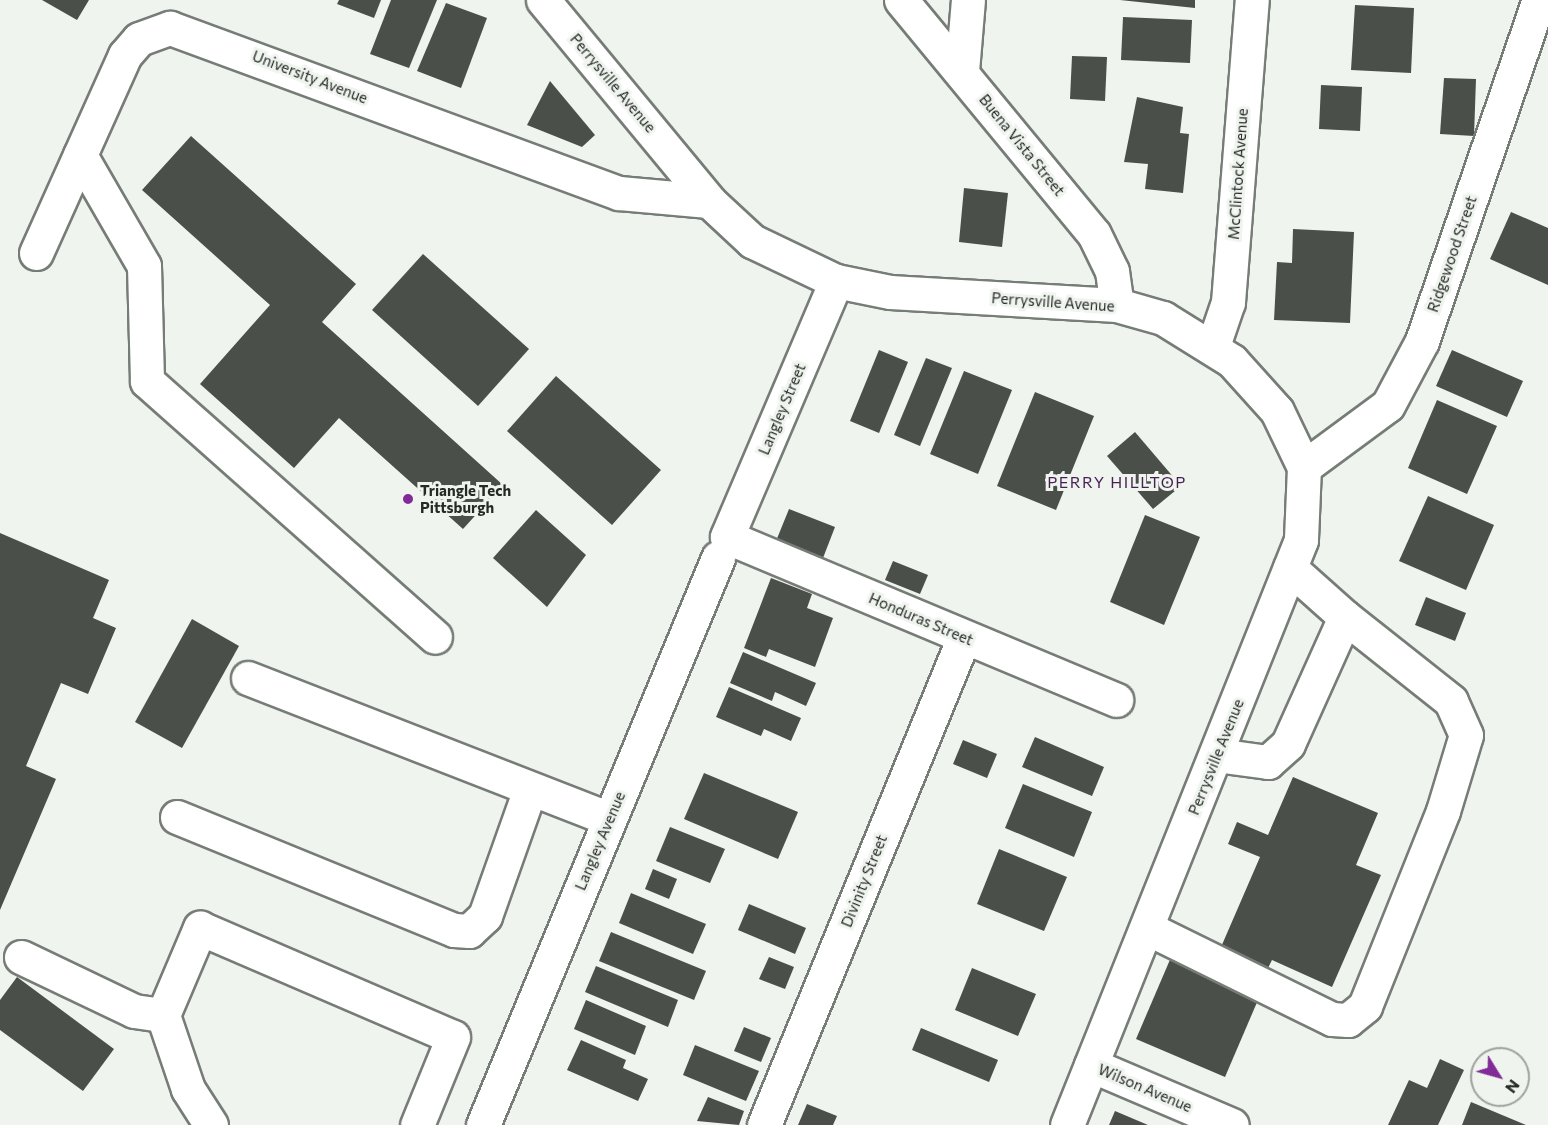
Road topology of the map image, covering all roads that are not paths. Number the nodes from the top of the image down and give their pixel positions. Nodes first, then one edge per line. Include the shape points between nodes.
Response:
1 (543, 0) edge
2 (901, 0) edge
3 (968, 0) edge
4 (1252, 0) edge
5 (1539, 0) edge
6 (1548, 28) edge
7 (963, 71) junction
8 (81, 155) junction
9 (709, 201) junction
10 (36, 254) dead end
11 (836, 281) junction
12 (1117, 305) junction
13 (1213, 346) junction
14 (1304, 466) junction
15 (722, 548) junction
16 (1290, 568) junction
17 (1345, 617) junction
18 (435, 637) dead end
19 (964, 637) junction
20 (248, 678) dead end
21 (1116, 700) dead end
22 (1217, 755) junction
23 (530, 789) junction
24 (177, 817) dead end
25 (609, 819) junction
26 (1147, 928) junction
27 (21, 957) dead end
28 (163, 1015) junction
29 (1091, 1065) junction
30 (211, 1125) edge
31 (417, 1125) edge
32 (483, 1125) edge
33 (764, 1125) edge
34 (1067, 1125) edge
35 (1232, 1125) edge

1 - 9 street, Perrysville Avenue
2 - 7 street, Buena Vista Street
3 - 7 street
4 - 13 street, McClintock Avenue via 1228,302
5 - 6 street
5 - 14 street, Ridgewood Street via 1422,341 1388,405
7 - 12 street, Buena Vista Street via 1094,234 1112,271
8 - 9 street, University Avenue via 125,55 139,39 170,28 620,194
8 - 10 street, University Avenue
8 - 18 street via 144,266 147,381
9 - 11 street, Perrysville Avenue via 752,241
11 - 12 street, Perrysville Avenue via 890,292
11 - 15 street, Langley Street
12 - 13 street, Perrysville Avenue via 1163,318
13 - 14 street, Perrysville Avenue via 1277,411
14 - 16 street, Perrysville Avenue via 1302,540
15 - 19 street, Honduras Street
15 - 25 street, Langley Avenue
16 - 17 street
16 - 22 street, Perrysville Avenue
17 - 22 street via 1288,744 1268,762
17 - 26 street via 1451,700 1466,735 1443,811 1365,1006 1348,1020 1332,1019
19 - 21 street, Honduras Street
19 - 33 street, Divinity Street
20 - 23 street
22 - 26 street, Perrysville Avenue
23 - 24 street via 484,916 469,931 454,930
23 - 25 street
25 - 32 street, Langley Avenue
26 - 29 street, Perrysville Avenue
27 - 28 street via 134,1011
28 - 30 street via 188,1089
28 - 31 street via 200,928 453,1037
29 - 34 street, Perrysville Avenue
29 - 35 street, Wilson Avenue

